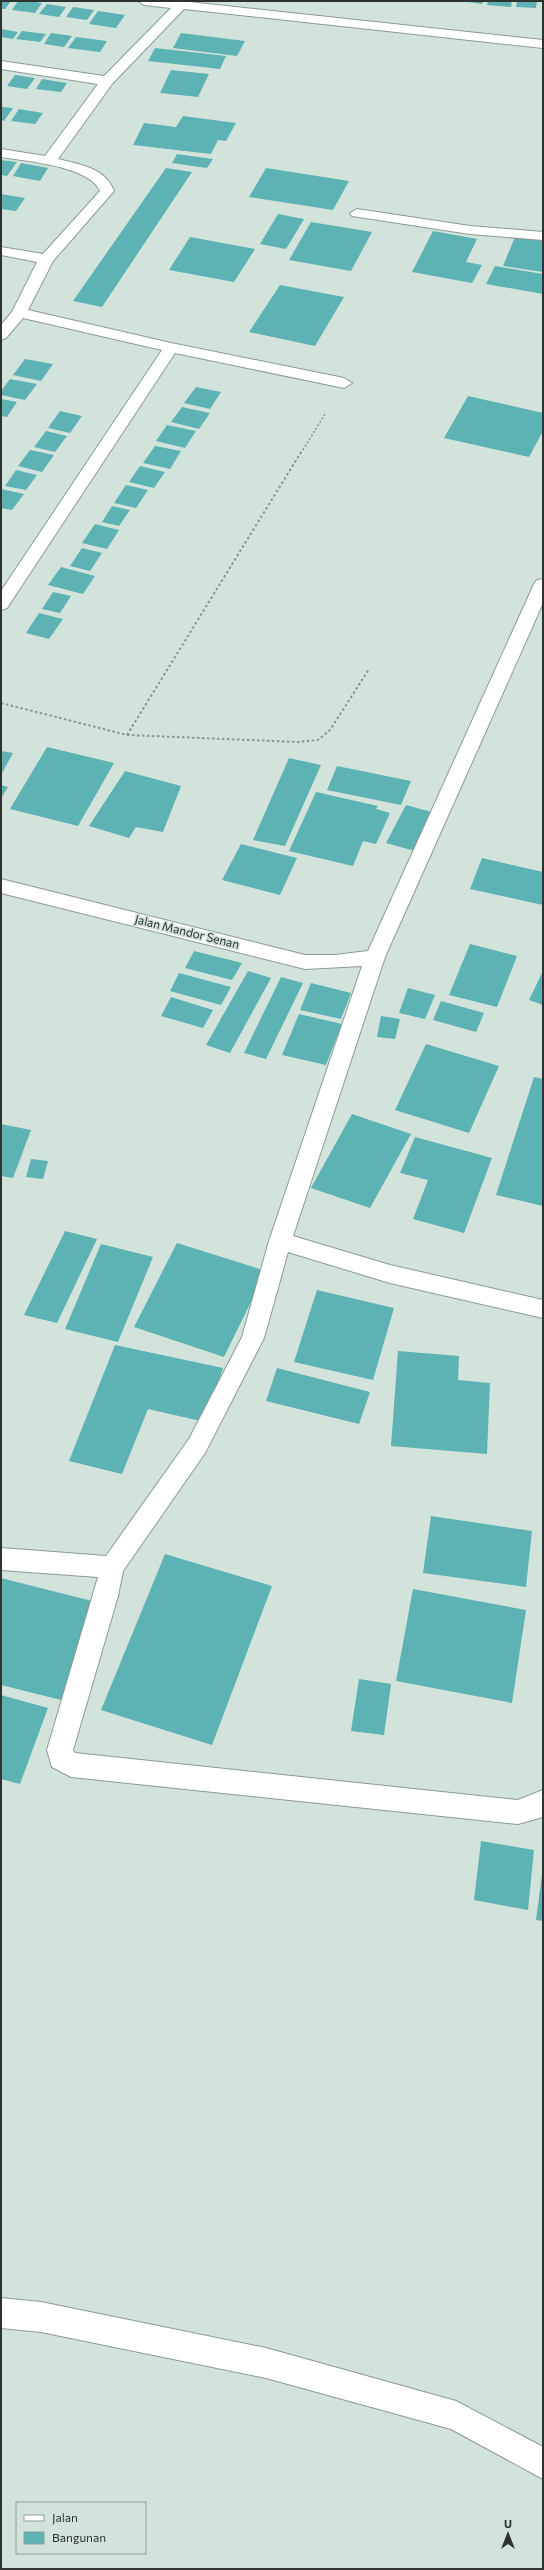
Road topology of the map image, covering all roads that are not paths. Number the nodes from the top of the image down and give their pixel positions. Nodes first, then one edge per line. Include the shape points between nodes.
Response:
1 (145, 1) edge
2 (180, 6) junction
3 (543, 44) edge
4 (1, 65) edge
5 (107, 81) junction
6 (1, 153) edge
7 (49, 161) junction
8 (357, 213) dead end
9 (543, 236) edge
10 (1, 251) edge
11 (46, 259) junction
12 (19, 313) junction
13 (1, 336) edge
14 (171, 348) junction
15 (344, 383) road end
16 (543, 584) edge
17 (1, 604) edge
18 (1, 886) edge
19 (375, 957) junction
20 (280, 1241) junction
21 (543, 1309) edge
22 (1, 1559) edge
23 (112, 1567) junction
24 (543, 1802) edge
25 (1, 2313) edge
26 (543, 2464) edge

1 - 2 street
2 - 3 street
2 - 5 street
4 - 5 street
5 - 7 street
6 - 7 street
7 - 11 street via 100,176 106,183 107,191
8 - 9 street via 470,230
10 - 11 street
11 - 12 street
12 - 13 street
12 - 14 street
14 - 15 street
14 - 17 street
16 - 19 street
18 - 19 street, Jalan Mandor Senan via 305,962 335,962
19 - 20 street
20 - 21 street via 390,1274
20 - 23 street via 254,1338 197,1446
22 - 23 street
23 - 24 street via 106,1596 60,1750 63,1762 71,1765 518,1812 539,1806
25 - 26 street via 41,2317 266,2363 456,2416

